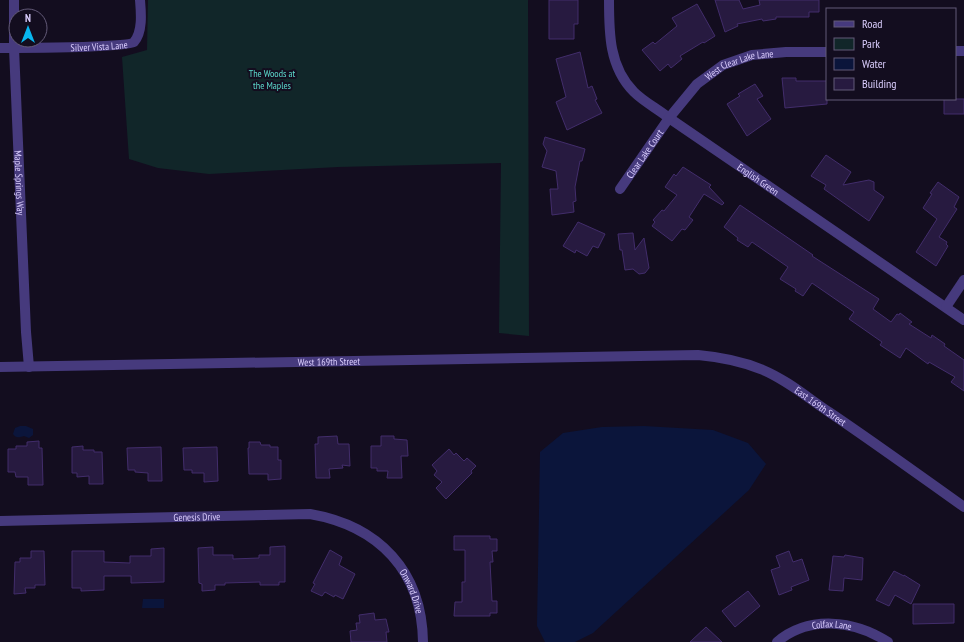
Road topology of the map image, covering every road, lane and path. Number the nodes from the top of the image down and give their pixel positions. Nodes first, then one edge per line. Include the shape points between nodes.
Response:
1 (140, 0) edge
2 (609, 0) edge
3 (48, 47) edge
4 (17, 48) edge
5 (826, 52) edge
6 (669, 118) junction
7 (620, 189) dead end
8 (964, 280) edge
9 (946, 307) junction
10 (964, 320) edge
11 (657, 356) joint
12 (0, 367) edge
13 (29, 367) junction
14 (964, 507) edge
15 (0, 521) edge
16 (385, 547) joint
17 (423, 642) edge
18 (776, 642) edge
19 (888, 642) edge

1 - 3 street, Silver Vista Lane via 141,15 134,42 110,46
2 - 6 street, English Green via 609,36 613,56 622,76 634,92
4 - 13 street, Maple Springs Way
5 - 6 street, West Clear Lake Lane via 752,55 723,65 698,84
6 - 7 street, Clear Lake Court
6 - 9 street, English Green
8 - 9 street
9 - 10 street, English Green
11 - 13 street, West 169th Street
11 - 14 street, East 169th Street via 718,357 764,370 784,381
12 - 13 street, West 169th Street
15 - 16 street, Genesis Drive via 310,514 330,517 351,525
16 - 17 street, Onward Drive via 407,575 414,592 423,625
18 - 19 street, Colfax Lane via 786,634 808,626 833,623 854,626

